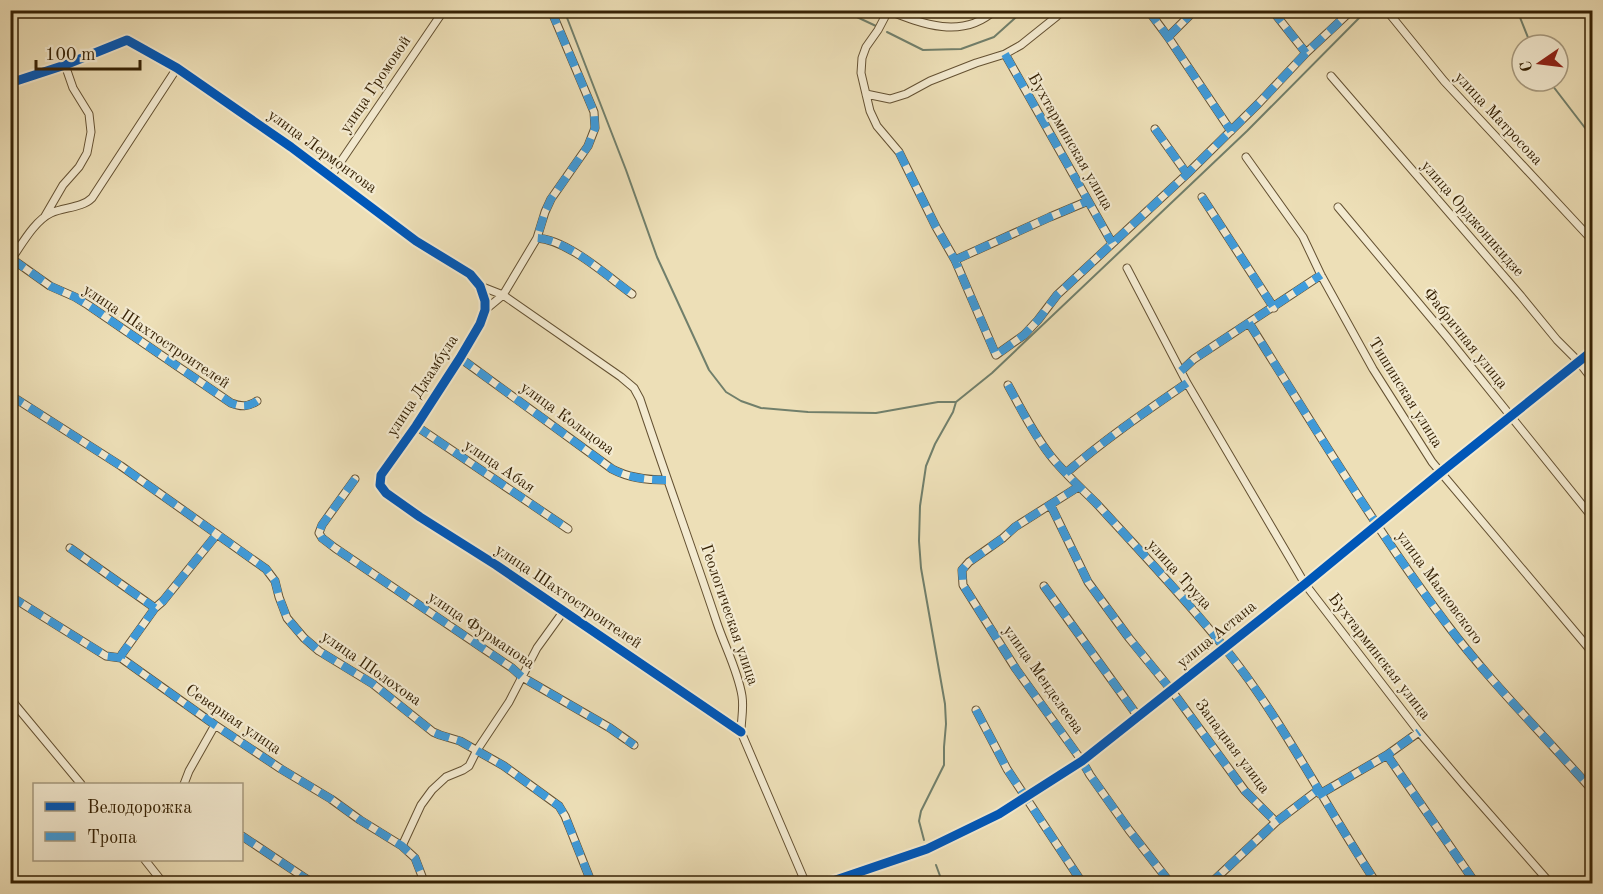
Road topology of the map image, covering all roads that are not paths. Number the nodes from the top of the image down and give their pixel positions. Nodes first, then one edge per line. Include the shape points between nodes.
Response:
1 (444, 10) edge
2 (551, 10) edge
3 (995, 10) edge
4 (1063, 10) edge
5 (1148, 10) edge
6 (1195, 10) edge
7 (1272, 10) edge
8 (1352, 10) edge
9 (888, 11) edge
10 (1388, 12) edge
11 (1168, 37) junction
12 (1306, 53) junction
13 (1005, 54) junction
14 (65, 65) junction
15 (177, 68) junction
16 (1331, 76) dead end
17 (10, 83) edge
18 (866, 94) junction
19 (1155, 129) dead end
20 (1231, 131) junction
21 (1246, 157) dead end
22 (1186, 174) junction
23 (331, 176) junction
24 (1202, 197) dead end
25 (1088, 201) junction
26 (1338, 207) dead end
27 (44, 218) junction
28 (537, 238) junction
29 (1593, 240) edge
30 (1112, 243) junction
31 (11, 260) edge
32 (955, 260) junction
33 (1127, 268) dead end
34 (1321, 275) junction
35 (480, 286) junction
36 (632, 294) dead end
37 (503, 296) junction
38 (1274, 308) junction
39 (485, 310) junction
40 (1249, 323) junction
41 (1593, 351) edge
42 (460, 358) junction
43 (1578, 362) junction
44 (1181, 371) junction
45 (1593, 379) edge
46 (1187, 383) junction
47 (1008, 385) dead end
48 (634, 388) joint
49 (10, 395) edge
50 (257, 401) dead end
51 (1511, 417) junction
52 (416, 426) junction
53 (1066, 473) junction
54 (1440, 473) junction
55 (354, 479) dead end
56 (666, 480) junction
57 (380, 485) joint
58 (1078, 487) junction
59 (1051, 506) junction
60 (1593, 516) edge
61 (1377, 526) junction
62 (568, 530) dead end
63 (217, 534) junction
64 (70, 548) dead end
65 (1305, 584) junction
66 (1044, 586) dead end
67 (10, 596) edge
68 (155, 608) junction
69 (563, 612) junction
70 (1224, 647) junction
71 (1593, 652) edge
72 (121, 658) junction
73 (522, 677) junction
74 (1172, 691) junction
75 (10, 697) edge
76 (976, 711) dead end
77 (1138, 718) junction
78 (216, 725) junction
79 (741, 732) junction
80 (1419, 732) junction
81 (634, 745) dead end
82 (477, 750) junction
83 (1387, 755) junction
84 (1082, 761) junction
85 (80, 783) edge
86 (184, 783) edge
87 (1593, 790) edge
88 (1319, 792) junction
89 (1027, 797) junction
90 (1276, 822) junction
91 (243, 837) edge
92 (402, 846) junction
93 (146, 861) edge
94 (164, 884) edge
95 (314, 884) edge
96 (425, 884) edge
97 (592, 884) edge
98 (806, 884) edge
99 (824, 884) edge
100 (1083, 884) edge
101 (1171, 884) edge
102 (1210, 884) edge
103 (1377, 884) edge
104 (1476, 884) edge
105 (1551, 884) edge

1 - 23 street, улица Громовой
2 - 28 street via 594,112 595,128 588,147 550,200
3 - 9 street via 979,21 943,28
4 - 13 street
5 - 11 street
6 - 11 street
7 - 12 street
8 - 12 street
9 - 18 street via 862,58
10 - 29 street, улица Матросова via 1444,81
11 - 20 street
12 - 20 street
13 - 18 street via 890,99
13 - 25 street, Бухтарминская улица
14 - 15 street, улица Лермонтова via 128,40
14 - 17 street
14 - 27 street via 89,114 91,132 87,153
15 - 23 street, улица Лермонтова
15 - 27 street via 92,198
16 - 43 street, улица Орджоникидзе
18 - 32 street via 877,126 899,152
19 - 22 street
20 - 22 street
21 - 34 street, Тишинская улица via 1304,237
22 - 30 street
23 - 35 street, улица Лермонтова via 416,241 470,274
24 - 38 street
25 - 30 street, Бухтарминская улица
25 - 32 street
26 - 51 street, Фабричная улица
27 - 31 street
28 - 36 street via 576,253
28 - 37 street, улица Джамбула
30 - 32 street via 1056,295 1024,335 996,355
31 - 50 street, улица Шахтостроителей via 88,305 231,403 241,407
33 - 44 street, Бухтарминская улица
34 - 38 street
34 - 54 street, Тишинская улица via 1373,369
35 - 37 street, улица Лермонтова
35 - 39 street, улица Джамбула
37 - 39 street, улица Джамбула
37 - 48 street, улица Лермонтова
38 - 40 street
39 - 42 street, улица Джамбула
40 - 44 street
40 - 61 street, улица Маяковского
41 - 43 street, улица Астана
42 - 52 street, улица Джамбула
42 - 56 street, улица Кольцова via 612,469 634,478
43 - 45 street, улица Орджоникидзе
43 - 51 street, улица Астана
44 - 46 street, Бухтарминская улица
46 - 53 street via 1121,428
46 - 65 street, Бухтарминская улица
47 - 53 street, улица Труда via 1035,435
48 - 56 street, Геологическая улица
49 - 63 street, улица Шолохова
51 - 54 street, улица Астана
51 - 60 street, Фабричная улица
52 - 57 street, улица Джамбула via 381,475
52 - 62 street, улица Абая
53 - 58 street, улица Труда
54 - 61 street, улица Астана
54 - 71 street, Тишинская улица
55 - 73 street, улица Фурманова via 322,525 322,538
56 - 79 street, Геологическая улица via 739,684 744,710
57 - 69 street, улица Шахтостроителей via 411,511
58 - 59 street
58 - 70 street, улица Труда via 1170,582
59 - 74 street, Западная улица via 1088,582
59 - 84 street, улица Менделеева via 969,562 962,570 963,585 1016,669
61 - 65 street, улица Астана
61 - 87 street, улица Маяковского via 1473,656
63 - 68 street
63 - 82 street, улица Шолохова via 271,574 287,618 319,651 373,684 434,732
64 - 68 street
65 - 70 street, улица Астана
65 - 80 street, Бухтарминская улица
66 - 77 street
67 - 72 street, Северная улица via 106,656
68 - 72 street
69 - 73 street
69 - 79 street, улица Шахтостроителей
70 - 74 street, улица Астана
70 - 88 street, улица Труда
72 - 78 street, Северная улица
73 - 81 street, улица Фурманова
73 - 82 street
74 - 77 street, улица Астана
74 - 90 street, Западная улица via 1245,791
75 - 85 street
76 - 89 street
77 - 84 street, улица Астана
78 - 86 street
78 - 92 street, Северная улица
79 - 98 street, Геологическая улица
80 - 83 street
80 - 105 street, Бухтарминская улица
82 - 92 street via 469,766 446,777 432,790
82 - 97 street, улица Шолохова via 559,806
83 - 88 street
83 - 104 street
84 - 89 street, улица Астана
84 - 101 street, улица Менделеева
88 - 90 street
88 - 103 street, улица Труда
89 - 99 street, улица Астана via 927,849
89 - 100 street
90 - 102 street
91 - 95 street
92 - 96 street, Северная улица via 415,858
93 - 94 street

